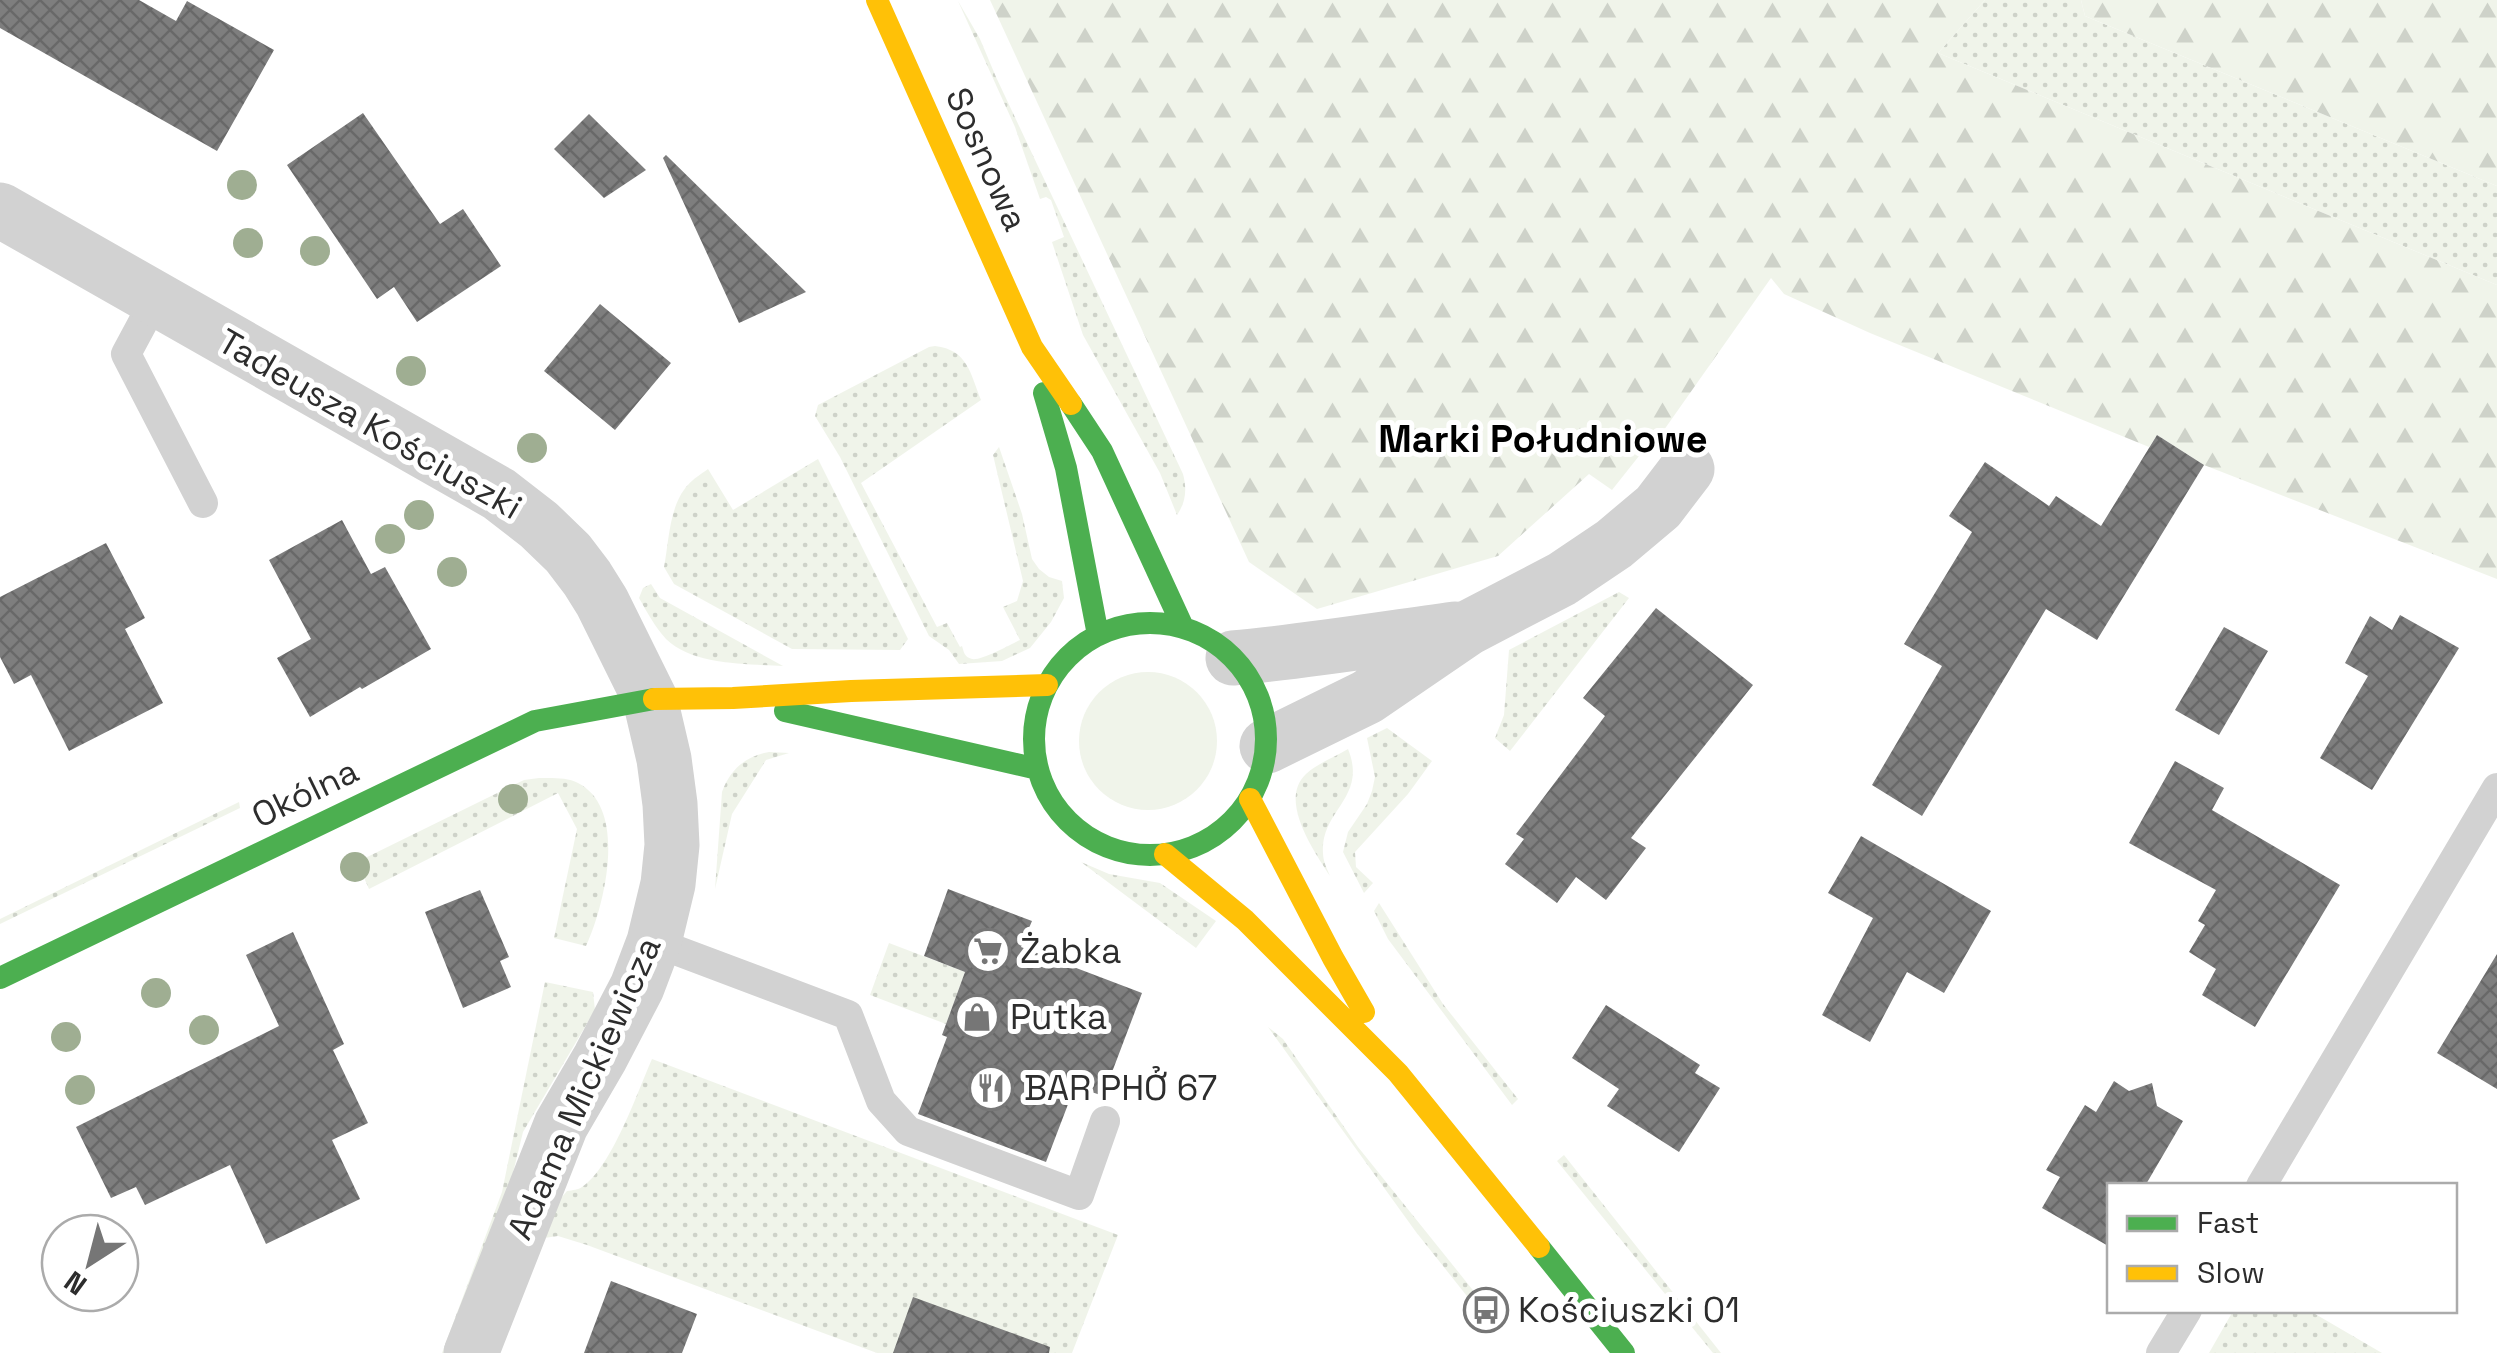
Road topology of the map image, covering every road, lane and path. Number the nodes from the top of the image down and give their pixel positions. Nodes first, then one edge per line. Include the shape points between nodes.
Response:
1 (877, 0) edge
2 (0, 210) edge
3 (155, 300) junction
4 (1032, 347) junction
5 (1688, 469) dead end
6 (203, 503) dead end
7 (1182, 628) junction
8 (1468, 628) junction
9 (1098, 634) junction
10 (1233, 658) junction
11 (1047, 685) junction
12 (650, 698) junction
13 (733, 698) junction
14 (1266, 746) junction
15 (1038, 770) junction
16 (2497, 788) edge
17 (1250, 799) junction
18 (1165, 854) junction
19 (654, 942) junction
20 (0, 978) edge
21 (1398, 1072) junction
22 (1106, 1121) dead end
23 (2263, 1183) edge
24 (2185, 1313) edge
25 (472, 1353) edge
26 (1624, 1353) edge
27 (2162, 1353) edge

1 - 4 street, Sosnowa
2 - 3 street, Tadeusza Kościuszki
3 - 6 lane via 126,354
3 - 12 street, Tadeusza Kościuszki via 448,464 539,524 594,590
4 - 7 street, Sosnowa via 1102,450
4 - 9 street, Sosnowa via 1066,468
5 - 8 street via 1658,507 1614,544
7 - 9 street via 1145,622
7 - 10 street
8 - 10 street
8 - 14 street via 1366,697
9 - 11 street
10 - 14 street via 1260,699
11 - 13 street
11 - 15 street via 1034,731
12 - 13 street
12 - 19 street, Adama Mickiewicza via 672,845
12 - 20 street, Okólna via 535,721
13 - 15 street
14 - 17 street
15 - 18 street via 1052,800 1086,836 1130,854
16 - 23 lane
17 - 18 street via 1202,844
17 - 21 street
18 - 21 street via 1245,920
19 - 22 lane via 848,1015 881,1101 908,1131 1079,1195
19 - 25 street, Adama Mickiewicza via 637,987 561,1125
21 - 26 street
24 - 27 lane

